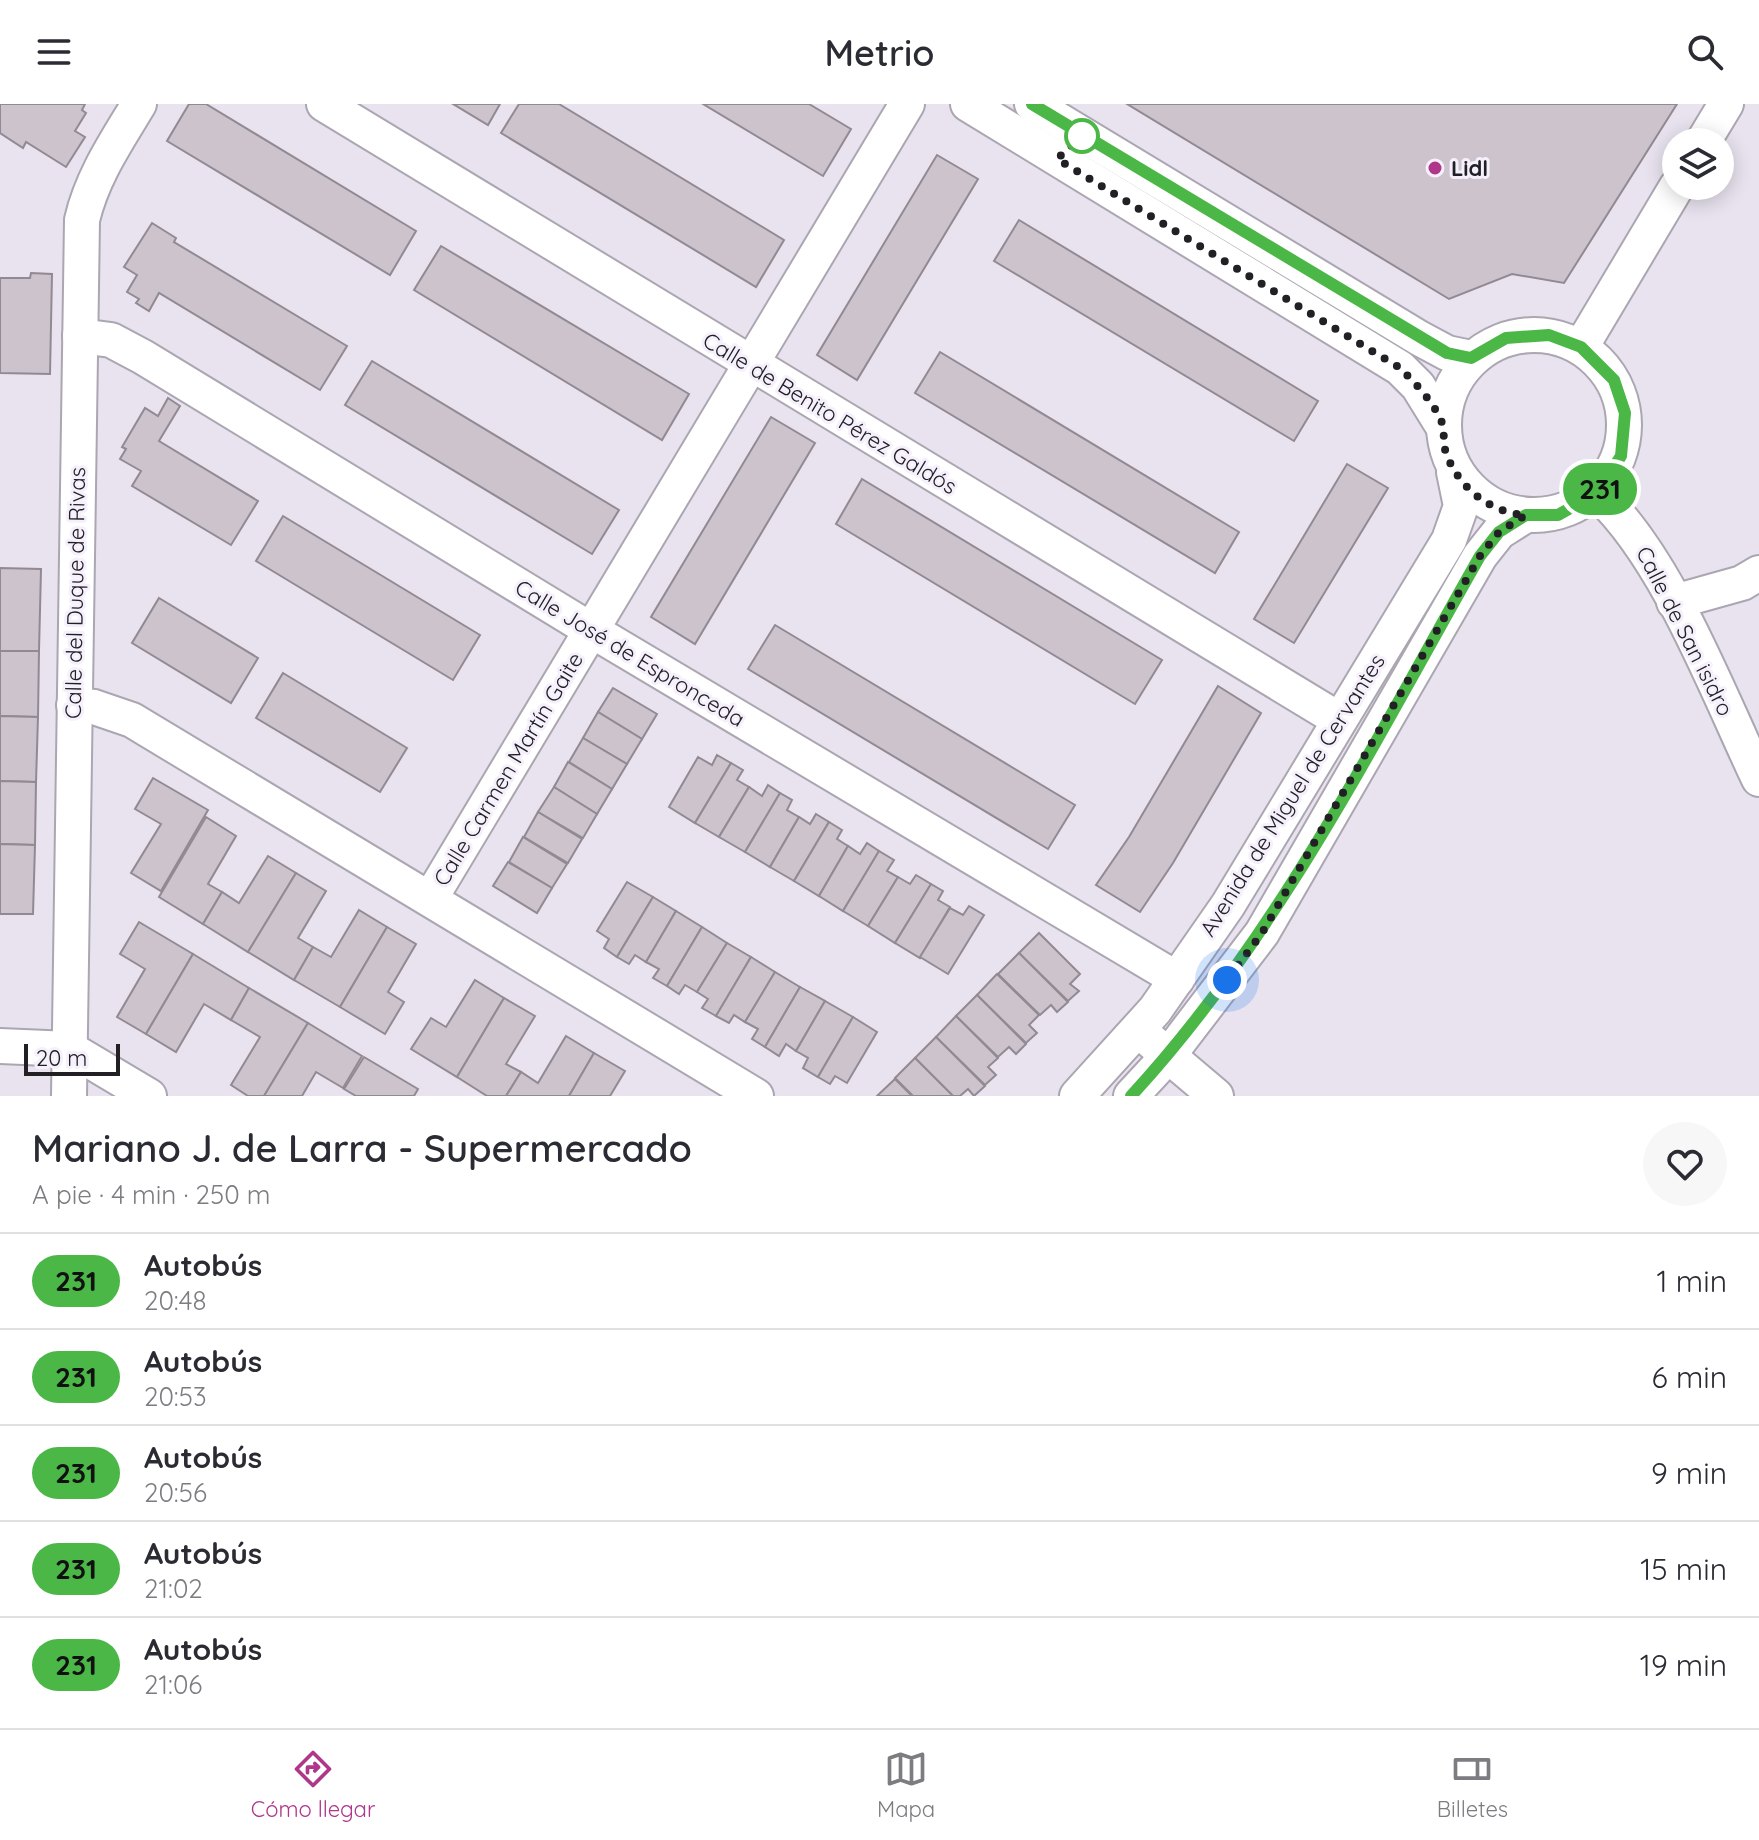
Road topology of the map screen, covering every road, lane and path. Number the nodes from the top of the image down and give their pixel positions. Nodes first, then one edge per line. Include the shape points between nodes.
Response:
1 (139, 104) edge
2 (324, 104) edge
3 (907, 104) edge
4 (968, 104) edge
5 (1032, 104) edge
6 (1726, 104) edge
7 (1068, 114) edge
8 (1711, 128) edge
9 (1669, 200) edge
10 (80, 336) junction
11 (1581, 347) junction
12 (1471, 358) junction
13 (750, 365) junction
14 (1444, 428) junction
15 (1454, 472) junction
16 (1597, 493) junction
17 (1526, 515) junction
18 (1759, 573) edge
19 (1674, 602) junction
20 (591, 630) junction
21 (74, 705) junction
22 (1338, 719) junction
23 (1759, 779) edge
24 (430, 899) junction
25 (1177, 979) junction
26 (1139, 1030) junction
27 (0, 1046) edge
28 (70, 1049) junction
29 (1168, 1056) junction
30 (69, 1096) edge
31 (149, 1096) edge
32 (756, 1096) edge
33 (1077, 1096) edge
34 (1131, 1096) edge
35 (1216, 1096) edge

1 - 10 street, Calle del Duque de Rivas via 89,192 82,220
2 - 13 street, Calle de Benito Pérez Galdós
3 - 13 street, Calle Carmen Martín Gaite
4 - 14 street via 1400,368
5 - 7 street
6 - 8 street
7 - 12 street via 1419,338
9 - 11 street
10 - 20 street, Calle José de Espronceda via 111,340 143,357
10 - 21 street, Calle del Duque de Rivas
11 - 12 street via 1549,335 1506,338
11 - 16 street via 1614,380 1625,413 1621,456
12 - 14 street via 1444,405
13 - 20 street, Calle Carmen Martín Gaite
13 - 22 street, Calle de Benito Pérez Galdós
14 - 15 street
15 - 17 street via 1469,491 1509,514
15 - 22 street, Avenida de Miguel de Cervantes via 1461,506 1449,540
16 - 17 street via 1558,515
16 - 19 street, Calle de San isidro via 1621,514
17 - 29 street, Avenida de Miguel de Cervantes via 1499,532 1480,556 1262,933
18 - 19 street
19 - 23 street, Calle de San isidro
20 - 24 street, Calle Carmen Martín Gaite
20 - 25 street, Calle José de Espronceda
21 - 24 street via 132,720
21 - 28 street, Calle del Duque de Rivas
22 - 25 street, Avenida de Miguel de Cervantes via 1228,905
24 - 32 street
25 - 26 street, Avenida de Miguel de Cervantes
26 - 29 street
26 - 33 street, Avenida de Miguel de Cervantes
27 - 28 street
28 - 30 street, Calle del Duque de Rivas
28 - 31 street
29 - 34 street, Avenida de Miguel de Cervantes
29 - 35 street

